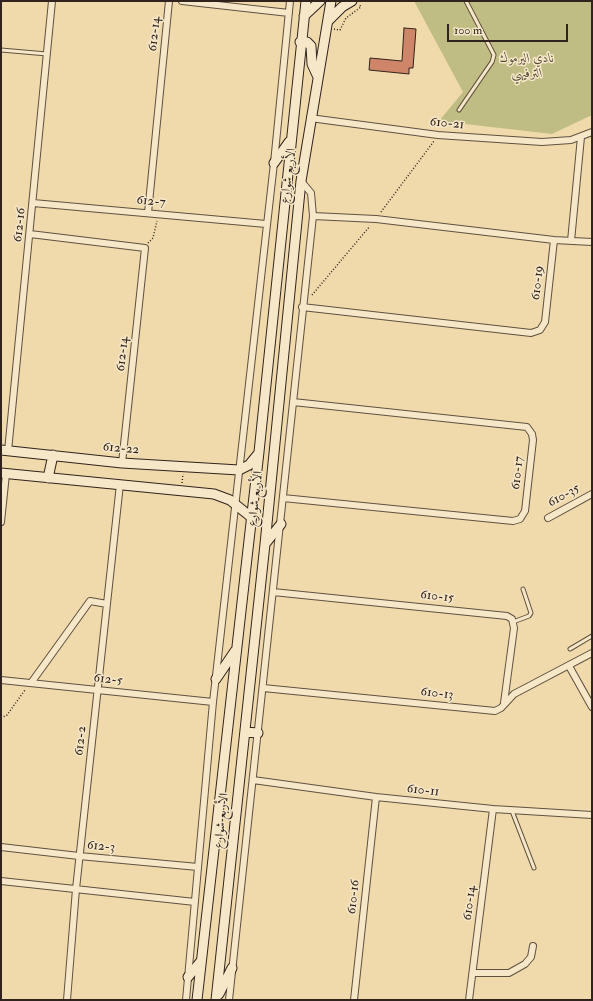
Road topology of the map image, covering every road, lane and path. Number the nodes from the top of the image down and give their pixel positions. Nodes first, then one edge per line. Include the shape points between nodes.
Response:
1 (52, 1) edge
2 (169, 1) edge
3 (182, 1) edge
4 (290, 1) edge
5 (306, 1) edge
6 (320, 1) edge
7 (352, 1) edge
8 (466, 1) edge
9 (331, 5) edge
10 (289, 13) junction
11 (304, 16) junction
12 (300, 42) junction
13 (1, 50) edge
14 (47, 54) junction
15 (318, 77) junction
16 (459, 110) dead end
17 (310, 118) junction
18 (592, 132) edge
19 (581, 137) junction
20 (290, 141) junction
21 (274, 163) junction
22 (301, 182) junction
23 (33, 203) junction
24 (148, 213) junction
25 (158, 214) junction
26 (313, 216) junction
27 (266, 224) junction
28 (30, 234) junction
29 (554, 240) junction
30 (571, 241) junction
31 (592, 242) edge
32 (145, 248) junction
33 (302, 307) junction
34 (294, 402) junction
35 (4, 450) edge
36 (259, 452) junction
37 (53, 456) junction
38 (122, 463) junction
39 (184, 467) junction
40 (239, 470) junction
41 (3, 473) edge
42 (48, 478) junction
43 (120, 484) junction
44 (181, 490) junction
45 (592, 494) edge
46 (283, 498) junction
47 (236, 504) junction
48 (251, 517) junction
49 (548, 518) dead end
50 (1, 522) edge
51 (281, 524) junction
52 (265, 544) junction
53 (244, 580) junction
54 (260, 585) junction
55 (523, 589) dead end
56 (273, 592) junction
57 (107, 604) junction
58 (242, 605) junction
59 (258, 607) junction
60 (513, 622) junction
61 (592, 636) edge
62 (236, 650) junction
63 (570, 650) dead end
64 (592, 653) edge
65 (569, 666) junction
66 (216, 679) junction
67 (1, 680) edge
68 (31, 683) junction
69 (263, 688) junction
70 (97, 691) junction
71 (213, 702) junction
72 (504, 704) junction
73 (592, 707) edge
74 (1, 718) edge
75 (245, 732) junction
76 (258, 732) junction
77 (253, 780) junction
78 (376, 797) junction
79 (493, 809) junction
80 (512, 811) junction
81 (592, 815) edge
82 (1, 847) edge
83 (79, 856) junction
84 (198, 868) junction
85 (534, 868) dead end
86 (1, 881) edge
87 (76, 889) junction
88 (195, 902) junction
89 (533, 946) dead end
90 (201, 961) junction
91 (232, 968) junction
92 (473, 973) junction
93 (188, 977) junction
94 (216, 999) edge
95 (67, 1000) edge
96 (186, 1000) edge
97 (197, 1000) edge
98 (229, 1000) edge
99 (354, 1000) edge
100 (470, 1000) edge

1 - 14 street, 612-16
2 - 24 street, 612-14
3 - 10 street
4 - 10 street
5 - 11 main road, الأربع شوارع
6 - 11 main road
7 - 9 main road
8 - 16 lane via 494,56
9 - 15 main road, الأربع شوارع
10 - 21 street
11 - 12 main road, الأربع شوارع
12 - 15 main road via 307,42 311,46 313,68
12 - 20 main road, الأربع شوارع
13 - 14 lane
14 - 23 street, 612-16
15 - 17 main road, الأربع شوارع
17 - 19 street, 610-21 via 438,135 542,142
17 - 22 main road, الأربع شوارع
18 - 19 street, 610-21
19 - 30 street
20 - 21 main road
20 - 36 main road, الأربع شوارع
21 - 27 street
22 - 26 street via 311,193
22 - 52 main road, الأربع شوارع
23 - 24 street, 612-7
23 - 28 street, 612-16
24 - 25 street, 612-7
25 - 27 street, 612-7
25 - 32 path via 153,238
26 - 29 street via 376,219
26 - 33 street
27 - 40 street
28 - 32 street
28 - 35 street, 612-16
29 - 30 street
29 - 33 street, 610-19 via 545,322 536,332
30 - 31 street
32 - 38 street, 612-14
33 - 34 street
34 - 46 street
34 - 46 street, 610-17 via 527,427 533,437 526,511 520,519 513,521
35 - 37 main road, 612-22
36 - 40 main road via 249,465
36 - 48 main road, الأربع شوارع
37 - 38 main road, 612-22
37 - 42 main road
38 - 39 main road, 612-22
39 - 40 main road, 612-22
39 - 44 path
40 - 47 street
41 - 42 main road
41 - 50 street
42 - 43 main road
43 - 44 main road
43 - 57 street, 612-2
44 - 47 main road via 214,494
45 - 49 street, 610-35
46 - 51 street
47 - 48 main road
47 - 66 street
48 - 53 main road, الأربع شوارع
51 - 52 main road
51 - 56 street
52 - 54 main road, الأربع شوارع
53 - 54 main road via 251,587
53 - 58 main road, الأربع شوارع
54 - 59 main road, الأربع شوارع
55 - 60 lane via 531,613
56 - 60 street, 610-15 via 504,615
56 - 69 street
57 - 68 street via 90,601
57 - 70 street, 612-2
58 - 59 main road via 250,602
58 - 62 main road, الأربع شوارع
59 - 75 main road, الأربع شوارع
60 - 72 street
61 - 63 lane
62 - 66 main road
62 - 90 main road, الأربع شوارع
64 - 65 street, 610-13
65 - 72 street, 610-13 via 514,694
65 - 73 street
66 - 71 street
67 - 68 street, 612-5
68 - 70 street, 612-5
68 - 74 path via 7,715
69 - 72 street, 610-13 via 495,711
69 - 76 street
70 - 71 street, 612-5
70 - 83 street, 612-2
71 - 84 street
75 - 76 main road
75 - 94 main road, الأربع شوارع
76 - 77 street
77 - 78 street, 610-11
77 - 91 street
78 - 79 street, 610-11
78 - 99 street, 610-16
79 - 80 street, 610-11
79 - 92 street, 610-14
80 - 81 street, 610-11
80 - 85 lane
82 - 83 street, 612-3
83 - 84 street, 612-3
83 - 87 street, 612-2
84 - 88 street
86 - 87 street
87 - 88 street
87 - 95 street, 612-2
88 - 93 street
89 - 92 street via 531,957 525,964 509,973
90 - 93 main road
90 - 97 main road, الأربع شوارع
91 - 94 main road
91 - 98 street
92 - 100 street, 610-14
93 - 96 street

